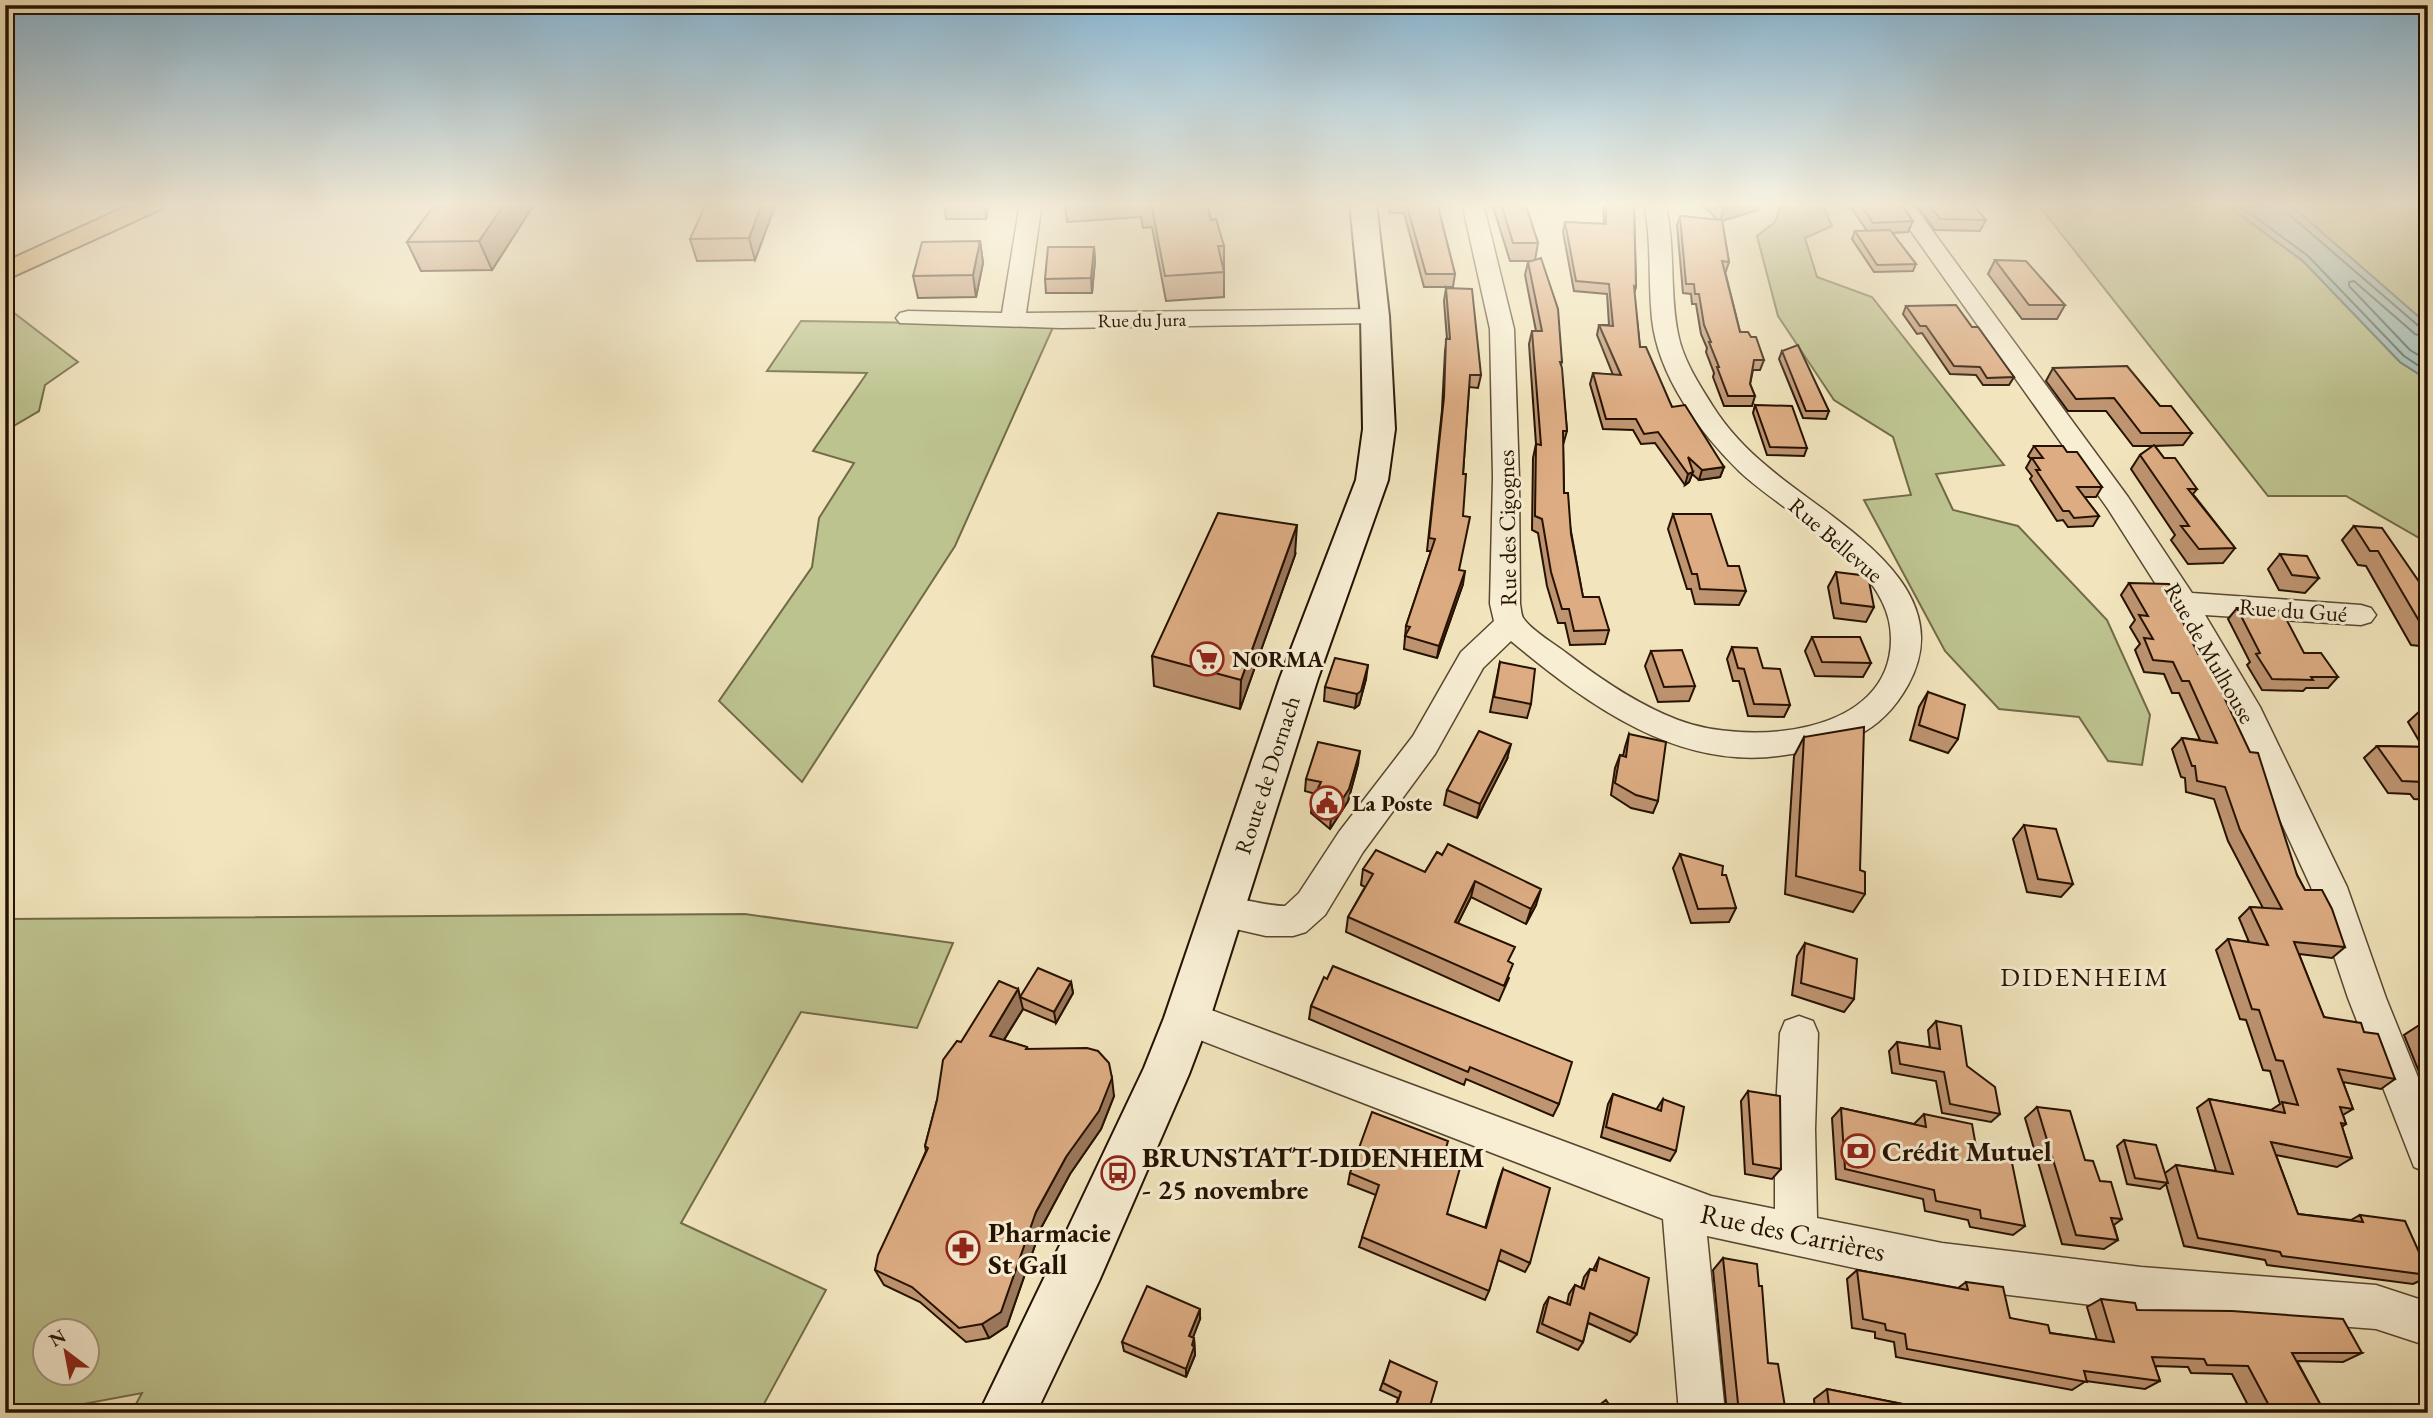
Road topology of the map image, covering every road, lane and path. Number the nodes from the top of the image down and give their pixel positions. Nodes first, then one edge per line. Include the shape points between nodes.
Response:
1 (1021, 269) edge
2 (1370, 269) edge
3 (1488, 269) edge
4 (1661, 269) edge
5 (1949, 269) edge
6 (1375, 316) junction
7 (908, 318) dead end
8 (1013, 320) junction
9 (2183, 603) junction
10 (2361, 615) dead end
11 (1510, 624) junction
12 (1222, 912) junction
13 (1187, 1018) junction
14 (1799, 1033) dead end
15 (2428, 1153) edge
16 (1683, 1208) junction
17 (1796, 1234) junction
18 (2428, 1324) edge
19 (1007, 1413) edge
20 (1702, 1413) edge

1 - 8 street
2 - 6 main road, Route de Dornach
3 - 11 street, Rue des Cigognes via 1502,329 1505,604
4 - 11 street, Rue Bellevue via 1667,335 1677,366 1724,440 1879,572 1900,603 1908,637 1900,673 1880,704 1846,727 1811,739 1767,745 1721,743 1631,714 1589,688
5 - 9 street, Rue de Mulhouse via 2118,503
6 - 8 street, Rue du Jura
6 - 12 main road, Route de Dornach via 1379,429 1372,480 1294,691
7 - 8 street, Rue du Jura
9 - 10 street, Rue du Gué
9 - 15 street, Rue de Mulhouse via 2244,707 2329,887
11 - 12 street, Rue des Cigognes via 1472,660 1424,745 1351,842 1312,904 1293,921
12 - 13 main road, Route de Dornach
13 - 16 street, Rue des Carrières
13 - 19 main road, Route de Dornach via 1080,1262
14 - 17 street
16 - 17 street, Rue des Carrières
16 - 20 street
17 - 18 street, Rue des Carrières via 1942,1265 2141,1289 2376,1307

